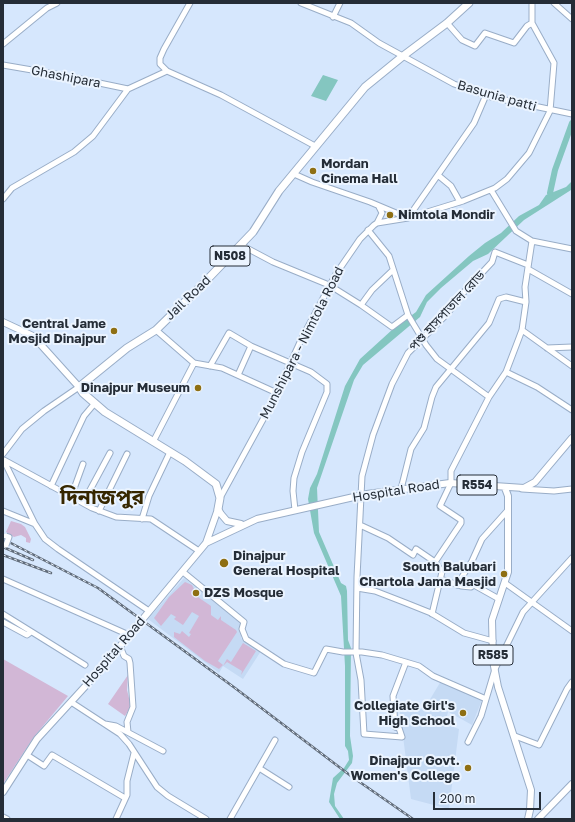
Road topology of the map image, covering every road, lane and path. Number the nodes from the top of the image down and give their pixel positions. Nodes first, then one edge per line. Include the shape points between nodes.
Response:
1 (57, 3) edge
2 (190, 3) edge
3 (301, 3) edge
4 (340, 3) edge
5 (469, 3) edge
6 (532, 3) edge
7 (554, 3) edge
8 (333, 16) junction
9 (572, 19) edge
10 (447, 23) junction
11 (532, 23) junction
12 (3, 44) edge
13 (403, 56) junction
14 (3, 65) edge
15 (167, 71) junction
16 (128, 89) junction
17 (486, 95) junction
18 (550, 111) junction
19 (571, 114) edge
20 (315, 146) junction
21 (294, 174) junction
22 (439, 176) junction
23 (491, 190) junction
24 (4, 196) edge
25 (460, 202) junction
26 (379, 207) junction
27 (408, 218) junction
28 (377, 223) junction
29 (368, 230) junction
30 (532, 241) junction
31 (241, 245) junction
32 (572, 249) edge
33 (528, 267) junction
34 (393, 270) junction
35 (329, 285) junction
36 (572, 294) edge
37 (526, 302) junction
38 (361, 305) junction
39 (408, 316) junction
40 (3, 322) edge
41 (156, 330) junction
42 (522, 330) junction
43 (422, 340) junction
44 (251, 346) junction
45 (572, 347) edge
46 (547, 348) junction
47 (194, 363) junction
48 (290, 363) junction
49 (210, 366) junction
50 (572, 366) edge
51 (451, 369) junction
52 (506, 372) junction
53 (238, 375) junction
54 (79, 387) junction
55 (277, 393) junction
56 (489, 397) junction
57 (95, 403) junction
58 (572, 410) edge
59 (571, 441) edge
60 (153, 442) junction
61 (170, 452) junction
62 (110, 453) dead end
63 (127, 454) dead end
64 (3, 457) edge
65 (83, 464) dead end
66 (450, 483) junction
67 (51, 486) junction
68 (505, 488) junction
69 (402, 489) junction
70 (572, 489) edge
71 (362, 495) junction
72 (71, 497) junction
73 (220, 498) junction
74 (83, 504) junction
75 (218, 509) junction
76 (296, 510) junction
77 (508, 510) junction
78 (3, 511) edge
79 (99, 511) junction
80 (142, 519) junction
81 (35, 524) junction
82 (243, 524) junction
83 (360, 525) junction
84 (6, 536) dead end
85 (206, 543) junction
86 (4, 544) edge
87 (199, 551) junction
88 (572, 558) edge
89 (435, 562) junction
90 (183, 572) junction
91 (3, 579) edge
92 (440, 579) junction
93 (505, 582) junction
94 (457, 585) junction
95 (357, 588) junction
96 (499, 599) junction
97 (531, 602) junction
98 (149, 612) junction
99 (3, 614) edge
100 (432, 614) junction
101 (3, 622) edge
102 (572, 631) edge
103 (31, 632) junction
104 (129, 635) junction
105 (493, 641) junction
106 (120, 646) junction
107 (356, 653) junction
108 (406, 662) junction
109 (84, 665) dead end
110 (495, 669) junction
111 (572, 682) edge
112 (486, 699) junction
113 (71, 702) junction
114 (127, 722) junction
115 (104, 724) junction
116 (116, 726) junction
117 (128, 732) junction
118 (515, 736) junction
119 (276, 740) dead end
120 (468, 742) dead end
121 (163, 751) dead end
122 (134, 752) junction
123 (27, 755) junction
124 (259, 768) junction
125 (572, 784) edge
126 (289, 787) dead end
127 (3, 792) edge
128 (125, 798) junction
129 (3, 817) edge
130 (7, 819) edge
131 (116, 819) edge
132 (206, 819) edge
133 (230, 819) edge
134 (528, 819) edge
135 (538, 819) edge

1 - 12 street via 47,8
2 - 15 street via 160,58 160,64
3 - 8 street, Basunia patti
4 - 8 street
5 - 10 highway, N508
6 - 11 street
7 - 9 street
8 - 13 street, Basunia patti via 351,23
10 - 11 street via 462,40 475,46 485,33 514,44
10 - 13 highway, N508
11 - 18 street via 554,63
13 - 17 street, Basunia patti via 454,84
13 - 20 highway, N508 via 365,87
14 - 16 street, Ghashipara
15 - 16 street
15 - 20 street via 221,95
16 - 24 street via 94,136 74,152 12,188
17 - 18 street, Basunia patti
17 - 22 street via 474,123
18 - 19 street, Basunia patti
18 - 23 street, Munshipara - Nimtola Road via 529,153 507,179
20 - 21 highway, N508
21 - 26 street
21 - 31 highway, Jail Road / N508
22 - 25 street via 451,186
22 - 27 street
23 - 25 street, Munshipara - Nimtola Road
23 - 30 street via 516,231
25 - 27 street, Munshipara - Nimtola Road
26 - 27 street
26 - 28 street via 382,214
27 - 28 street, Munshipara - Nimtola Road
28 - 29 street, Munshipara - Nimtola Road
29 - 34 street via 389,256
29 - 35 street, Munshipara - Nimtola Road
30 - 32 street
30 - 33 street
31 - 35 street via 273,262
31 - 41 highway, Jail Road / N508
33 - 36 street
33 - 37 street
33 - 43 street, পশু হাসপাতাল রোড via 495,252 492,262
34 - 38 street via 372,290
34 - 39 street
35 - 38 street
35 - 48 street, Munshipara - Nimtola Road
37 - 42 street
37 - 51 street via 506,297 499,299 489,323
38 - 39 street via 392,327
39 - 43 street
40 - 54 main road via 33,336
41 - 47 street
41 - 54 highway, Jail Road / N508 via 127,348
42 - 46 street
42 - 52 street
43 - 51 street
43 - 71 street, পশু হাসপাতাল রোড via 408,353 392,384 373,435 362,476
44 - 48 street
44 - 49 street via 228,333
44 - 53 street
45 - 46 street
46 - 50 street
47 - 49 street
47 - 60 street
48 - 55 street, Munshipara - Nimtola Road
48 - 76 street via 311,372 327,384 327,392 294,478
49 - 53 street
51 - 56 street
51 - 69 street via 436,387 424,428 411,449
52 - 56 street
52 - 58 street via 537,387
53 - 55 street
54 - 57 highway via 83,394
54 - 64 street via 22,429
55 - 73 street, Munshipara - Nimtola Road
56 - 66 street via 451,471
57 - 60 highway
57 - 67 street via 77,428
59 - 68 main road, Hospital Road / R554 via 535,482 524,488
60 - 61 highway
61 - 73 highway via 216,484
61 - 80 street via 149,496
62 - 74 street
63 - 79 street
64 - 67 street
64 - 81 street
65 - 72 street
66 - 68 main road, Hospital Road / R554
66 - 69 main road, Hospital Road / R554
66 - 89 street via 440,506 461,520 461,523
67 - 72 street
68 - 70 street via 554,491
68 - 77 main road, R585
69 - 71 main road, Hospital Road / R554
71 - 76 main road, Hospital Road / R554
71 - 83 street, পশু হাসপাতাল রোড
72 - 74 street
73 - 75 highway
74 - 79 street
75 - 82 main road via 227,521 232,524
75 - 85 main road, Hospital Road
76 - 82 main road, R554
77 - 93 main road, R585 via 508,561
77 - 94 street via 482,539
78 - 81 street
79 - 80 street via 116,517
80 - 87 street via 151,519
81 - 98 street via 45,539
82 - 85 main road, R554
83 - 89 street via 388,538 413,555 416,550
83 - 95 street, পশু হাসপাতাল রোড
84 - 86 street, bridge via 9,537
85 - 87 main road, Hospital Road
87 - 90 main road, Hospital Road
88 - 97 street
89 - 92 street via 442,572
90 - 98 main road, Hospital Road
90 - 107 street via 244,622 242,629 246,639 284,664 314,673 326,649
91 - 104 street
92 - 94 street
92 - 100 street
93 - 96 main road, R585
93 - 97 street
94 - 96 street via 474,585
95 - 100 street via 375,591
95 - 107 street, পশু হাসপাতাল রোড
96 - 105 main road, R585 via 492,620
97 - 102 street
97 - 110 street via 523,612
98 - 104 main road, Hospital Road
99 - 103 street
100 - 105 street via 464,633
101 - 103 street via 27,635
103 - 109 street
104 - 106 main road, Hospital Road
105 - 110 main road, R585
106 - 113 main road, Hospital Road
106 - 114 street via 130,663 132,707
107 - 108 street via 382,655
107 - 108 street, পশু হাসপাতাল রোড via 361,680 364,734 402,737 399,728 395,727 393,696
108 - 112 street
110 - 112 street
110 - 118 main road, R585 via 498,687
111 - 118 street via 539,745
112 - 120 street
113 - 115 street
113 - 123 main road, Hospital Road via 37,739
114 - 116 street
114 - 117 street
115 - 116 street
115 - 122 street via 120,734
116 - 117 street
117 - 121 street
118 - 134 main road, R585 via 531,790
119 - 124 street
122 - 128 street
122 - 132 street via 157,787
123 - 127 main road, Hospital Road
123 - 128 street via 44,766 52,755
124 - 126 street
124 - 133 street
125 - 135 main road
128 - 131 street
129 - 130 street

